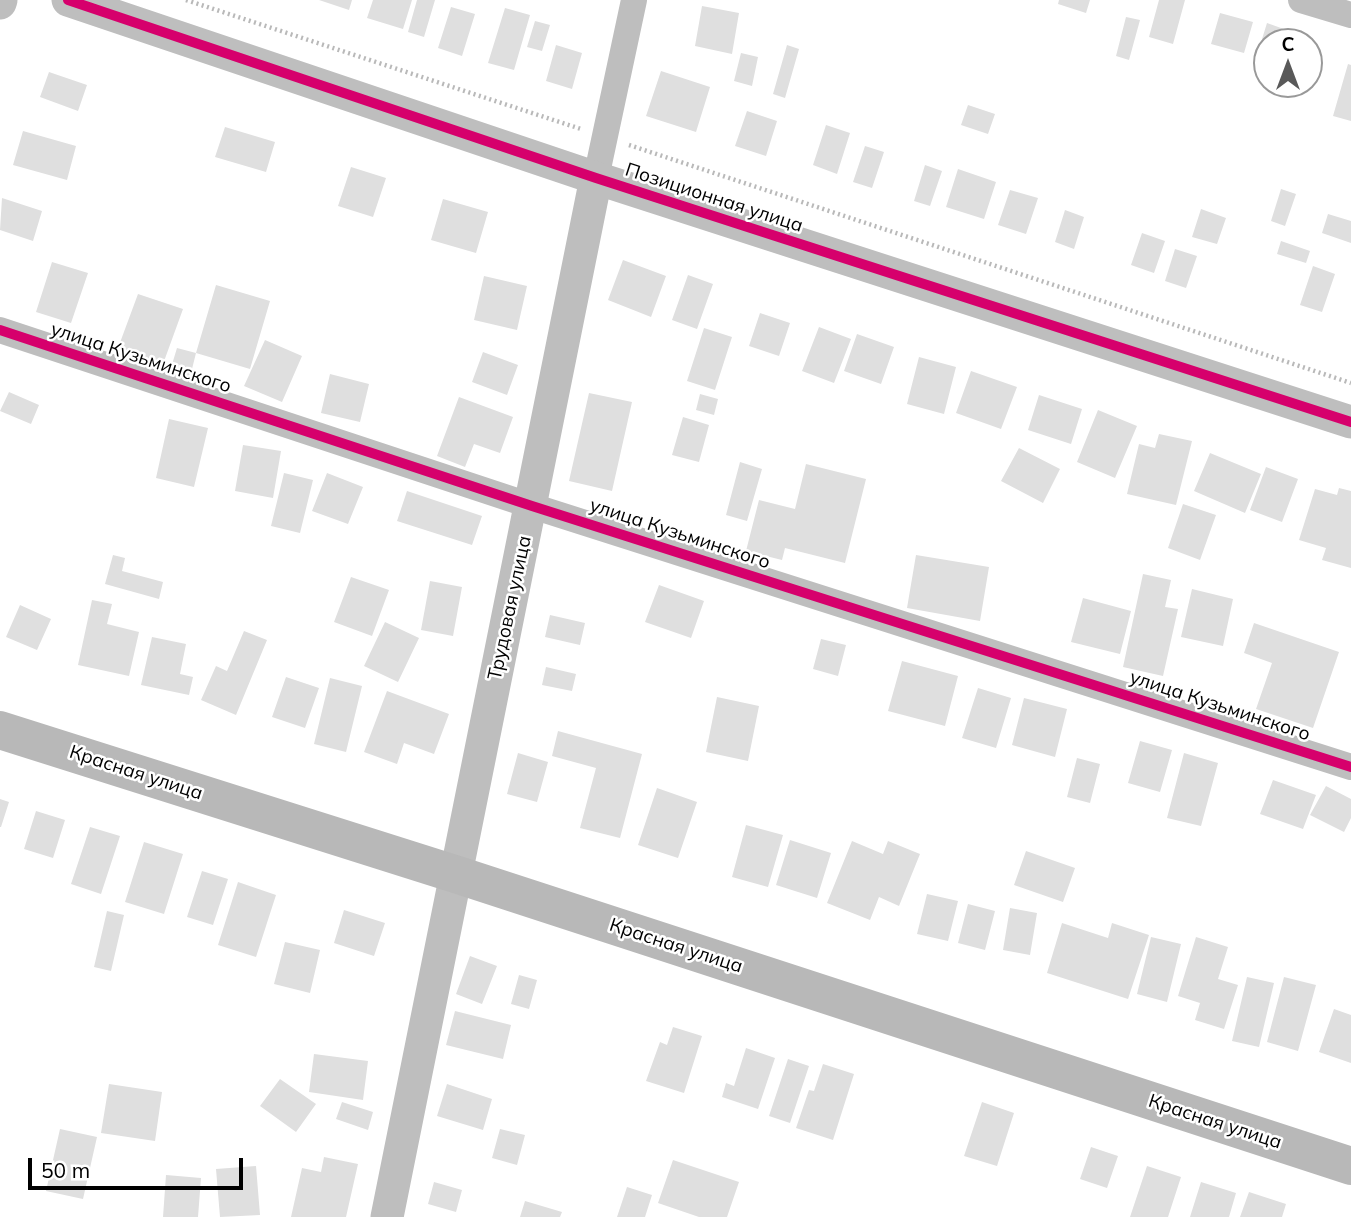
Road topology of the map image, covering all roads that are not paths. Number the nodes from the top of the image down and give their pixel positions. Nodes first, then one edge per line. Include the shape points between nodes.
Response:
1 (68, 0) edge
2 (634, 0) edge
3 (1301, 0) edge
4 (1351, 15) edge
5 (596, 178) junction
6 (0, 330) edge
7 (1351, 422) edge
8 (532, 506) junction
9 (0, 730) edge
10 (1351, 767) edge
11 (455, 874) junction
12 (1351, 1166) edge
13 (387, 1217) edge

1 - 5 street, Позиционная улица
2 - 5 street, Трудовая улица
3 - 4 street
5 - 7 street, Позиционная улица
5 - 8 street, Трудовая улица
6 - 8 street, улица Кузьминского
8 - 10 street, улица Кузьминского
8 - 11 street, Трудовая улица
9 - 11 main road, Красная улица
11 - 12 main road, Красная улица
11 - 13 street, Трудовая улица

